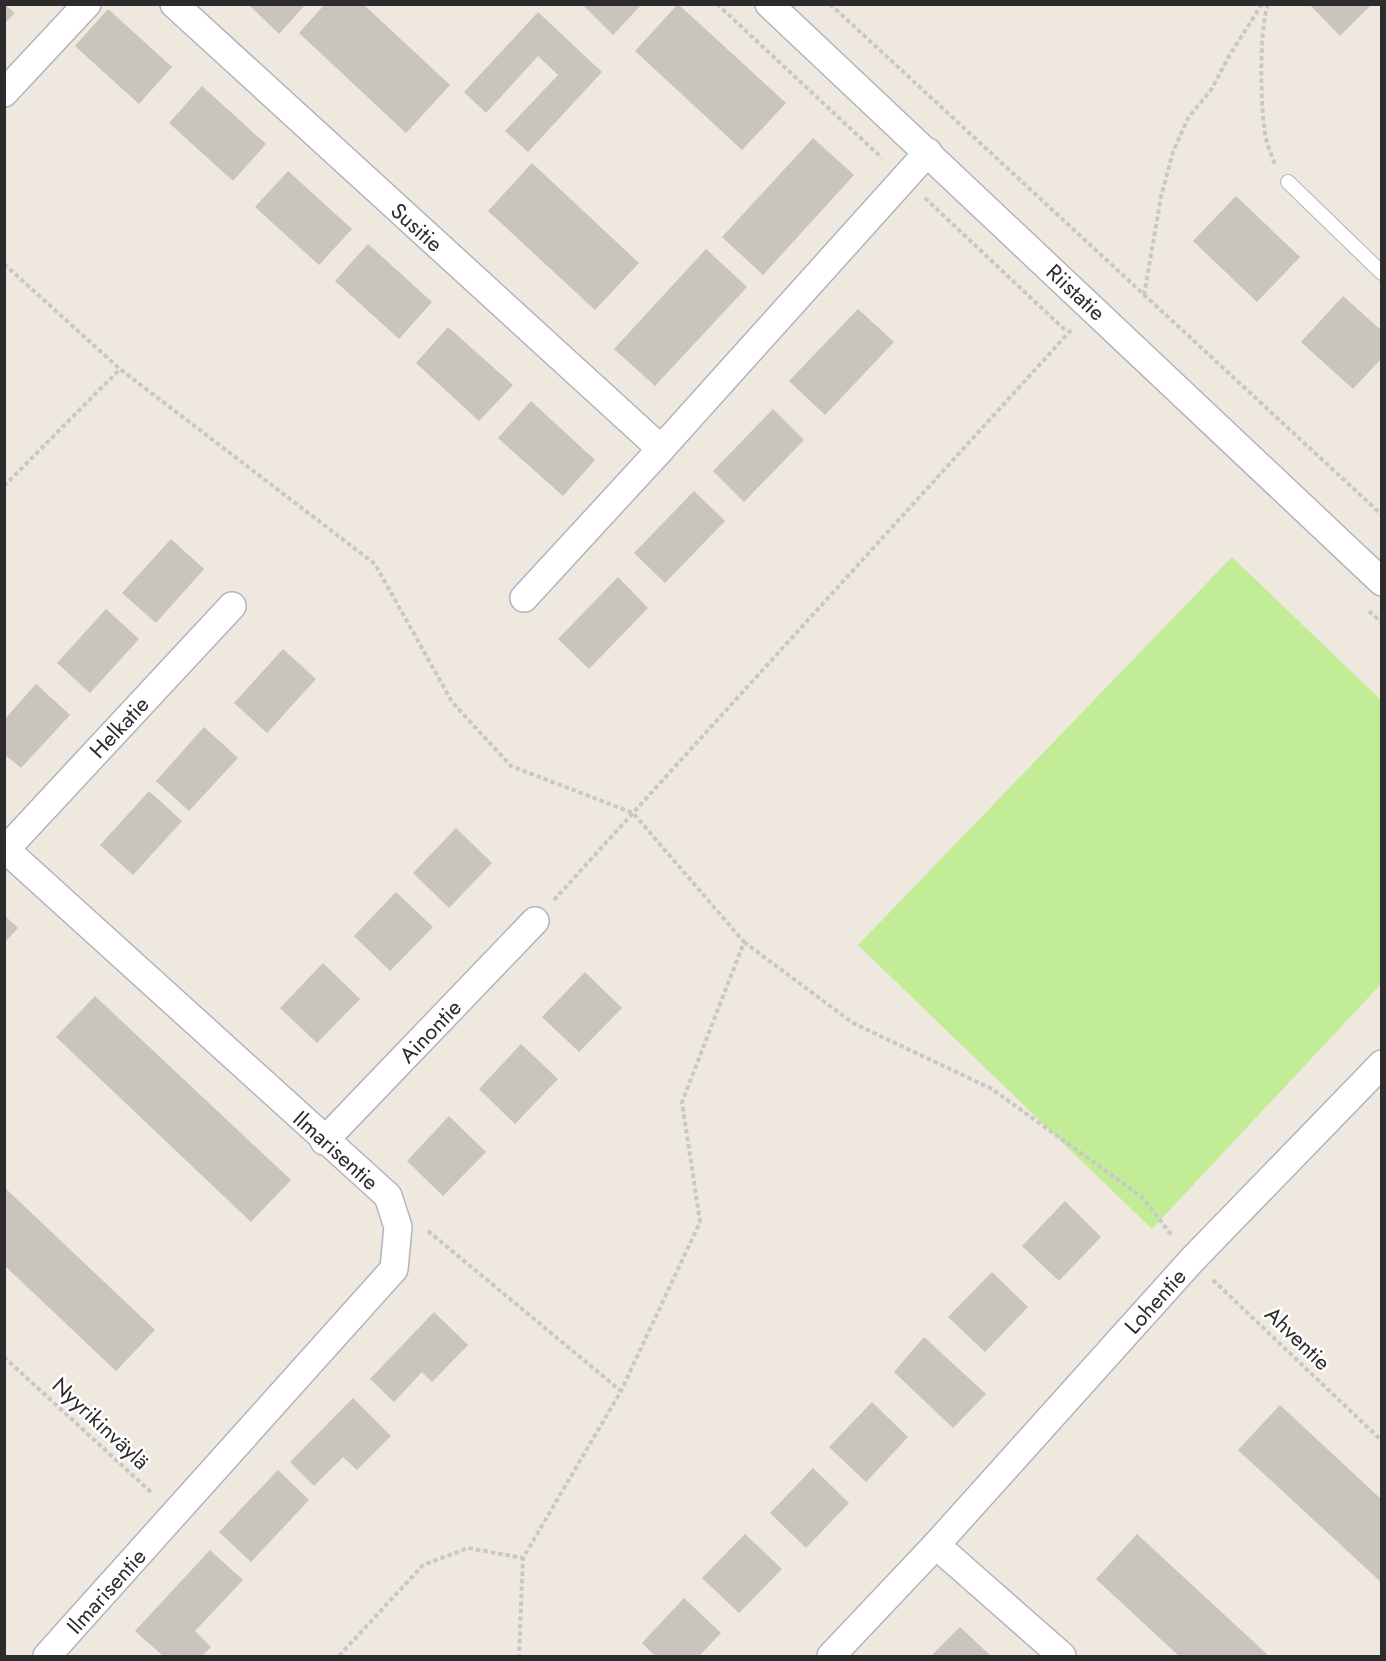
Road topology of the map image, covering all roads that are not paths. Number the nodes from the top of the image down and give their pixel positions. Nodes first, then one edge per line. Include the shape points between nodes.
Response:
1 (87, 4) edge
2 (174, 4) edge
3 (769, 4) edge
4 (4, 93) edge
5 (927, 152) junction
6 (1288, 182) road end
7 (1382, 273) edge
8 (661, 448) junction
9 (1382, 582) edge
10 (524, 598) dead end
11 (232, 606) dead end
12 (5, 848) edge
13 (535, 921) road end
14 (1382, 1064) edge
15 (324, 1141) junction
16 (936, 1545) junction
17 (46, 1656) edge
18 (831, 1656) edge
19 (1062, 1656) edge

1 - 4 street
2 - 8 street, Susitie
3 - 5 street, Riistatie
5 - 8 street
5 - 9 street, Riistatie
6 - 7 lane
8 - 10 street
11 - 12 street, Helkatie
12 - 15 street, Ilmarisentie
13 - 15 street, Ainontie
14 - 16 street, Lohentie via 1192,1260
15 - 17 street, Ilmarisentie via 388,1196 398,1227 394,1269
16 - 18 street, Lohentie
16 - 19 street

